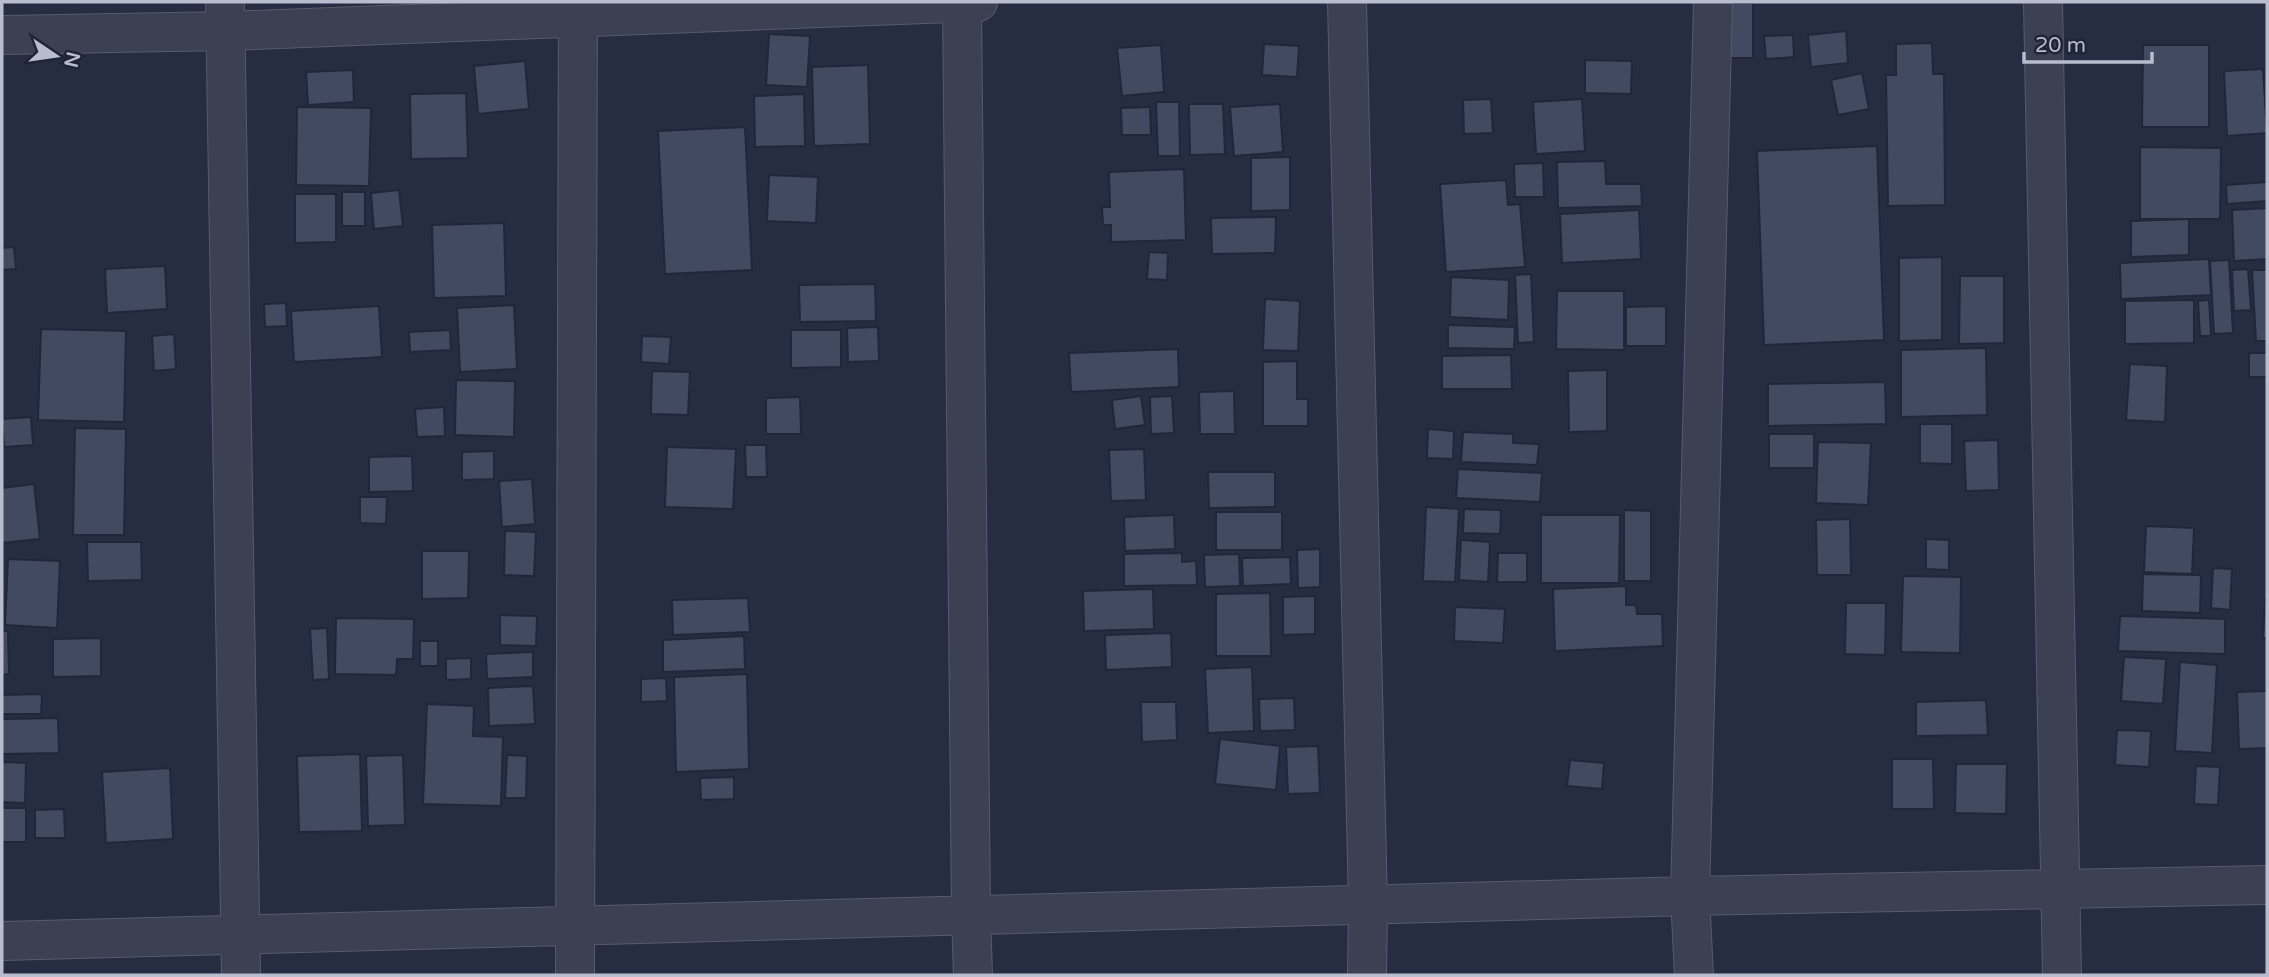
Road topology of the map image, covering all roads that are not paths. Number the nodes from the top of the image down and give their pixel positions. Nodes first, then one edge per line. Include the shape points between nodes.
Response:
1 (962, 2) edge
2 (978, 2) edge
3 (1347, 2) edge
4 (1713, 2) edge
5 (2043, 2) edge
6 (578, 10) edge
7 (226, 16) edge
8 (2, 35) edge
9 (2267, 885) edge
10 (2060, 889) junction
11 (1690, 896) junction
12 (1368, 905) junction
13 (971, 915) junction
14 (574, 926) junction
15 (240, 935) junction
16 (2, 941) edge
17 (241, 975) edge
18 (575, 975) edge
19 (973, 975) edge
20 (1367, 975) edge
21 (1694, 975) edge
22 (2062, 975) edge

1 - 2 street
1 - 6 street
1 - 13 street
3 - 12 street
4 - 11 street
5 - 10 street
6 - 7 street
6 - 14 street
7 - 8 street
7 - 15 street
9 - 10 street
10 - 11 street
10 - 22 street
11 - 12 street
11 - 21 street
12 - 13 street
12 - 20 street
13 - 14 street
13 - 19 street
14 - 15 street
14 - 18 street
15 - 16 street
15 - 17 street

